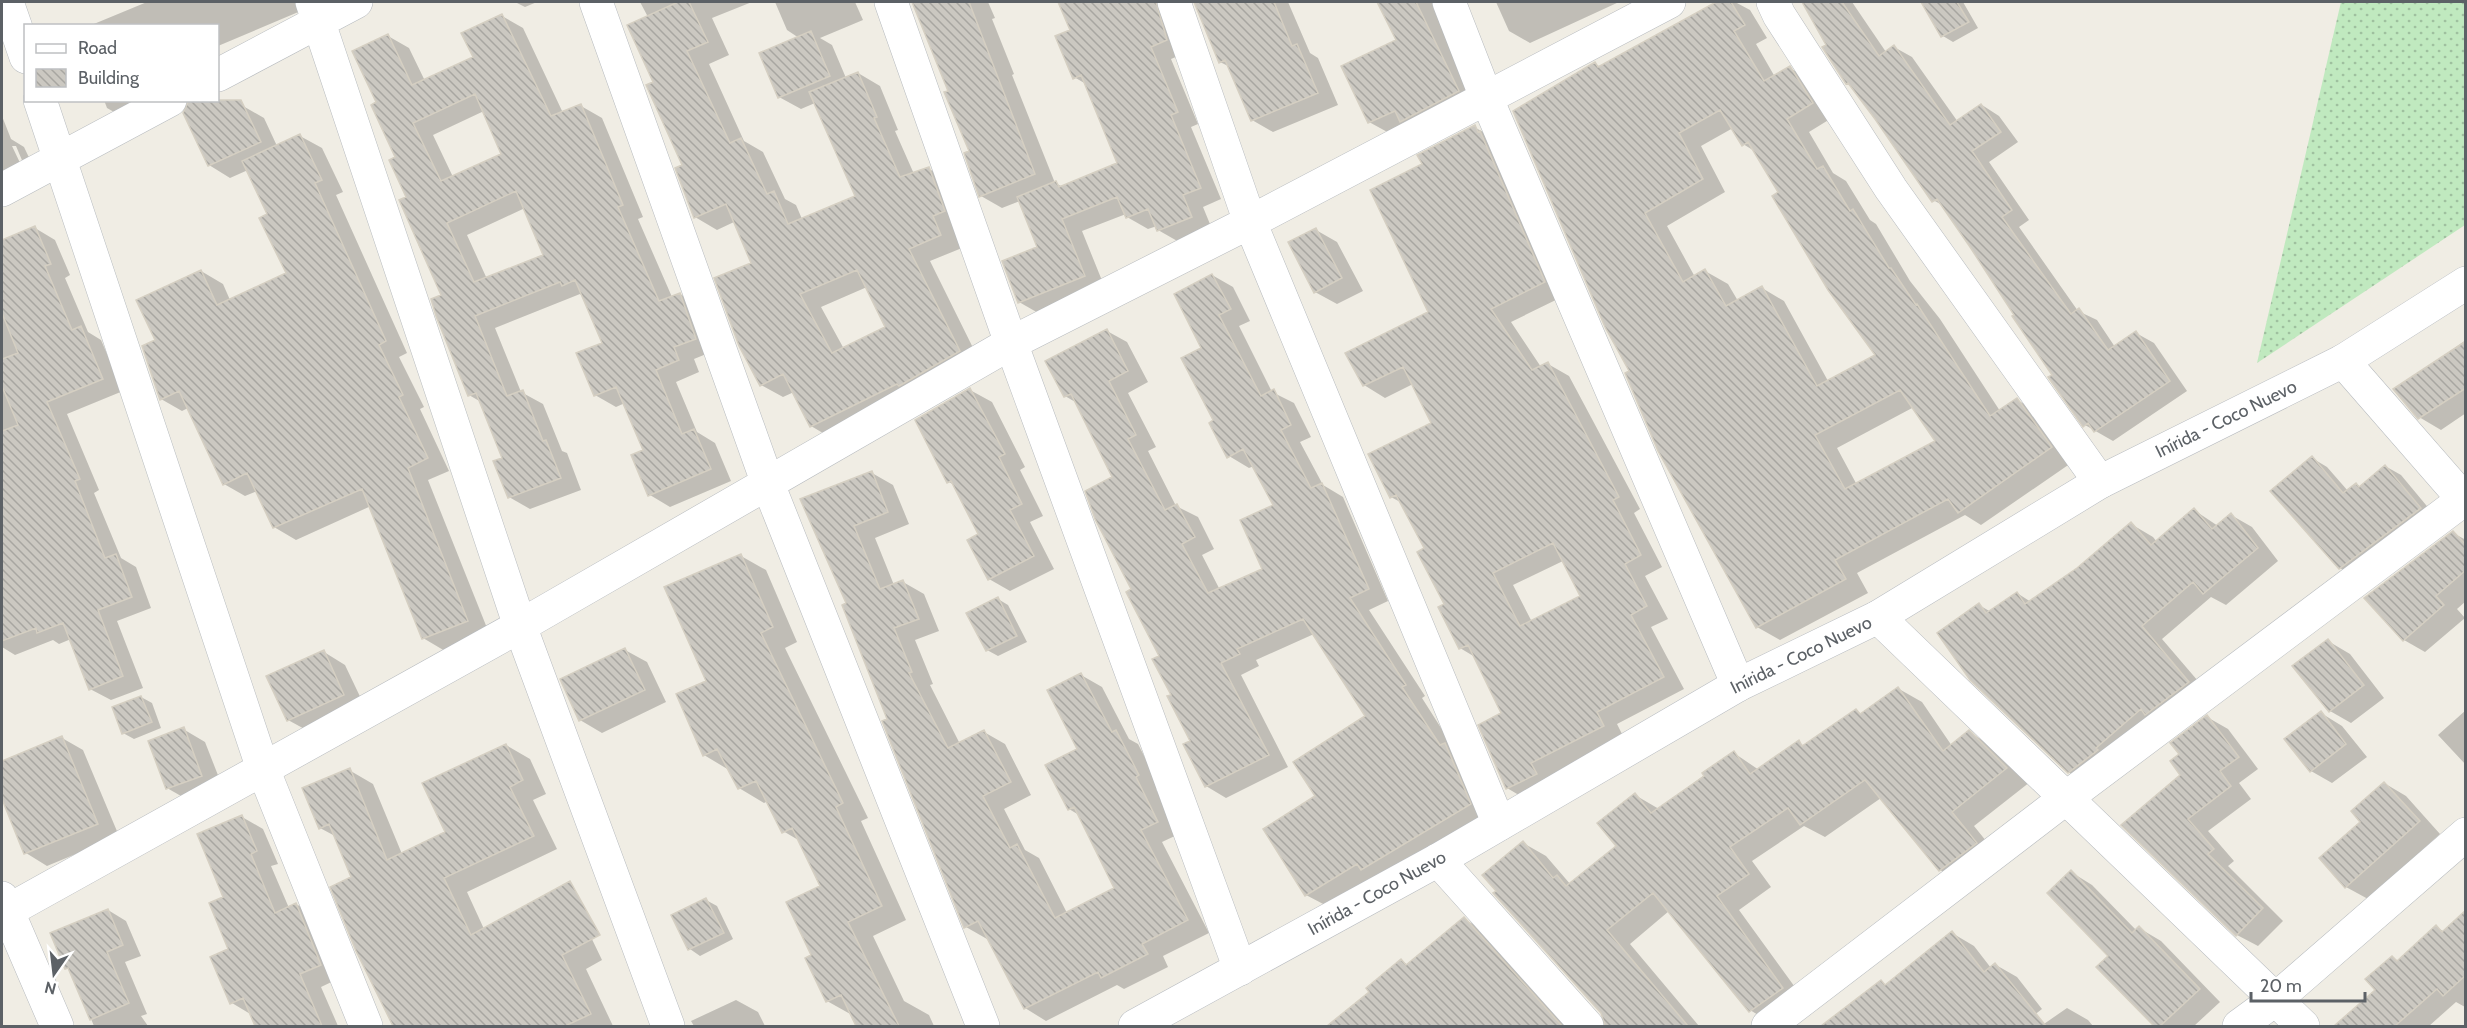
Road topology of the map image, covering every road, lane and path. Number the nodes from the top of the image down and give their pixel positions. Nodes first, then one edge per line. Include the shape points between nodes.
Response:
1 (7, 2) edge
2 (356, 2) edge
3 (596, 2) edge
4 (891, 2) edge
5 (1174, 2) edge
6 (1449, 2) edge
7 (1669, 2) edge
8 (1773, 2) edge
9 (315, 11) edge
10 (24, 51) edge
11 (219, 74) edge
12 (1486, 98) junction
13 (41, 102) edge
14 (166, 102) edge
15 (60, 159) junction
16 (2, 190) edge
17 (1250, 222) junction
18 (2466, 283) edge
19 (1011, 343) junction
20 (2343, 361) junction
21 (2100, 482) junction
22 (768, 484) junction
23 (2464, 501) edge
24 (1878, 617) junction
25 (520, 626) junction
26 (1738, 684) junction
27 (263, 769) junction
28 (2066, 798) junction
29 (1499, 824) junction
30 (2466, 834) edge
31 (1438, 860) junction
32 (3, 908) edge
33 (1240, 969) junction
34 (2276, 999) junction
35 (57, 1026) edge
36 (366, 1026) edge
37 (668, 1026) edge
38 (983, 1026) edge
39 (1135, 1026) edge
40 (1587, 1026) edge
41 (1768, 1026) edge
42 (2239, 1026) edge
43 (2303, 1026) edge

1 - 10 street
2 - 9 street
3 - 22 street
4 - 19 street
5 - 17 street
6 - 12 street
7 - 12 street
8 - 21 street via 1891,189
9 - 11 street
9 - 25 street
12 - 17 street
12 - 26 street
13 - 15 street
14 - 15 street
15 - 16 street
15 - 27 street
17 - 19 street
17 - 29 street
18 - 20 street, Inírida - Coco Nuevo
19 - 22 street
19 - 33 street
20 - 21 street, Inírida - Coco Nuevo
20 - 23 street
21 - 24 street, Inírida - Coco Nuevo
22 - 25 street
22 - 38 street
23 - 28 street
24 - 26 street, Inírida - Coco Nuevo
24 - 28 street
25 - 27 street
25 - 37 street
26 - 29 street, Inírida - Coco Nuevo
27 - 32 street
27 - 36 street
28 - 34 street
28 - 41 street
29 - 31 street, Inírida - Coco Nuevo
30 - 34 street
31 - 33 street, Inírida - Coco Nuevo
31 - 40 street
32 - 35 street
33 - 39 street, Inírida - Coco Nuevo
34 - 42 street
34 - 43 street

